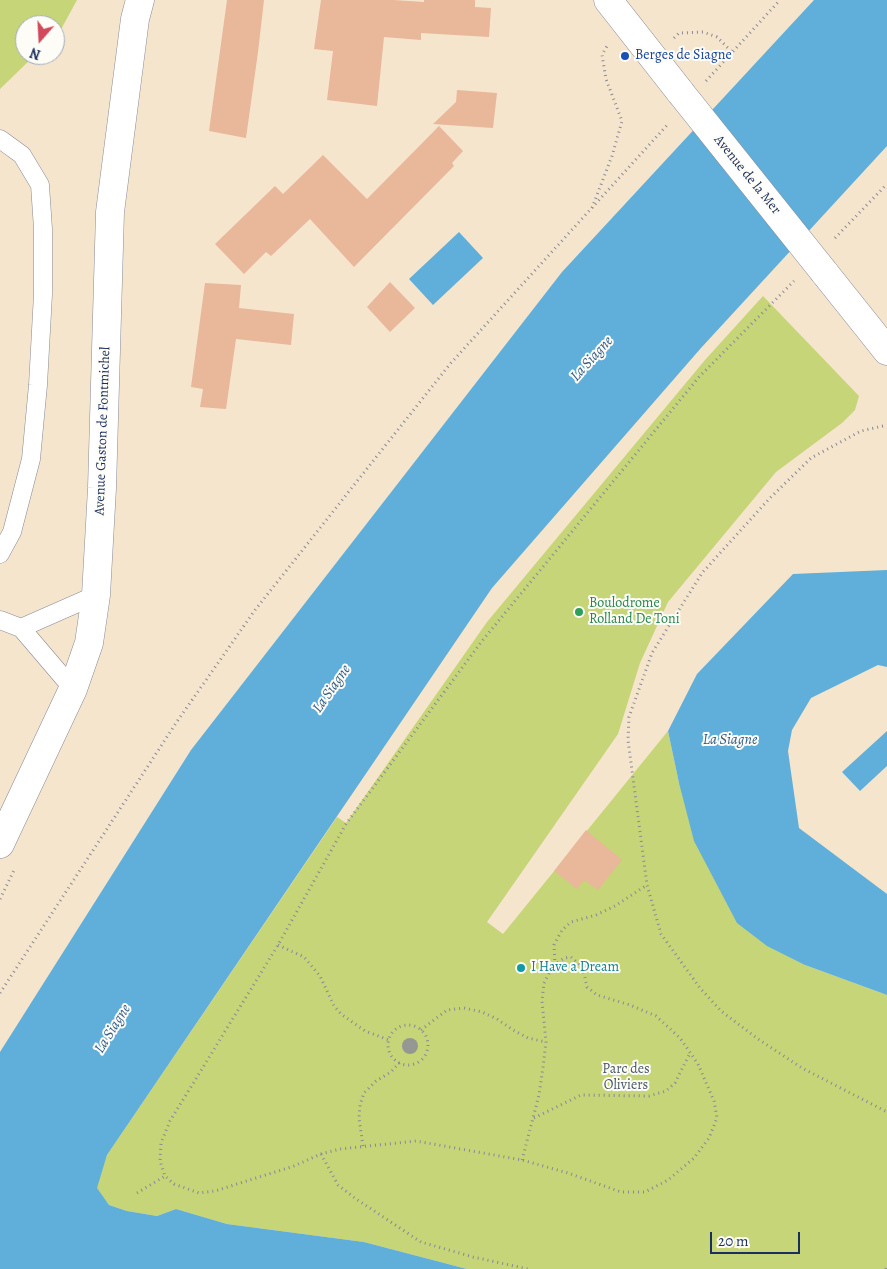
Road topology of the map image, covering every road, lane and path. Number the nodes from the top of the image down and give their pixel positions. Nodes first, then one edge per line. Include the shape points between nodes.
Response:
1 (140, 0) edge
2 (615, 9) edge
3 (732, 52) dead end
4 (653, 57) junction
5 (0, 139) edge
6 (887, 184) edge
7 (833, 240) dead end
8 (811, 274) junction
9 (887, 351) edge
10 (883, 426) dead end
11 (0, 554) edge
12 (96, 595) junction
13 (0, 620) edge
14 (21, 628) junction
15 (73, 689) junction
16 (0, 844) edge
17 (647, 885) junction
18 (278, 944) junction
19 (555, 965) junction
20 (0, 993) edge
21 (422, 1030) junction
22 (389, 1040) junction
23 (546, 1042) junction
24 (690, 1053) junction
25 (400, 1062) junction
26 (887, 1112) edge
27 (534, 1118) junction
28 (363, 1146) junction
29 (321, 1154) junction
30 (522, 1160) junction
31 (165, 1176) junction
32 (137, 1193) dead end
33 (887, 1264) edge
34 (528, 1269) edge
35 (886, 1269) edge

1 - 12 main road, Avenue Gaston de Fontmichel via 110,212
2 - 4 main road, Avenue de la Mer
2 - 20 path via 602,55 606,79 622,121 591,211 450,364 255,610 176,722
3 - 4 path via 717,36 679,32
4 - 8 main road, Avenue de la Mer, bridge
5 - 11 lane via 22,155 40,185 43,229 43,294 31,459 12,532
6 - 7 path
8 - 9 main road, Avenue de la Mer
8 - 18 path via 699,377 482,641 346,824
10 - 17 path via 861,431 811,458 769,499 702,573 652,653 629,717
12 - 14 lane
12 - 15 main road, Avenue Gaston de Fontmichel via 90,643
13 - 14 lane
14 - 15 lane
15 - 16 main road, Avenue Gaston de Fontmichel
17 - 19 path via 596,915 571,922 554,945
17 - 26 path via 661,934 721,1011 802,1068
18 - 22 path via 304,958 320,976 341,1014 365,1030
18 - 31 path via 170,1122 161,1142 160,1161
19 - 23 path via 544,983 542,1001
19 - 24 path via 564,958 571,958 584,972 586,987 596,995 656,1016 680,1038
21 - 22 path via 415,1026 399,1027
21 - 23 path via 448,1010 464,1008 497,1019 528,1038
21 - 25 path via 428,1044 423,1059 408,1065
22 - 25 path via 389,1049
23 - 27 path
24 - 27 path via 675,1083 666,1090 649,1096 581,1095
24 - 30 path via 714,1101 716,1118 709,1138 694,1158 668,1180 645,1192 622,1192
25 - 28 path via 364,1093 359,1118
27 - 30 path
28 - 29 path
28 - 30 path via 416,1141
29 - 31 path via 215,1191 187,1191
29 - 34 path via 338,1184 421,1242
31 - 32 path
33 - 35 path

